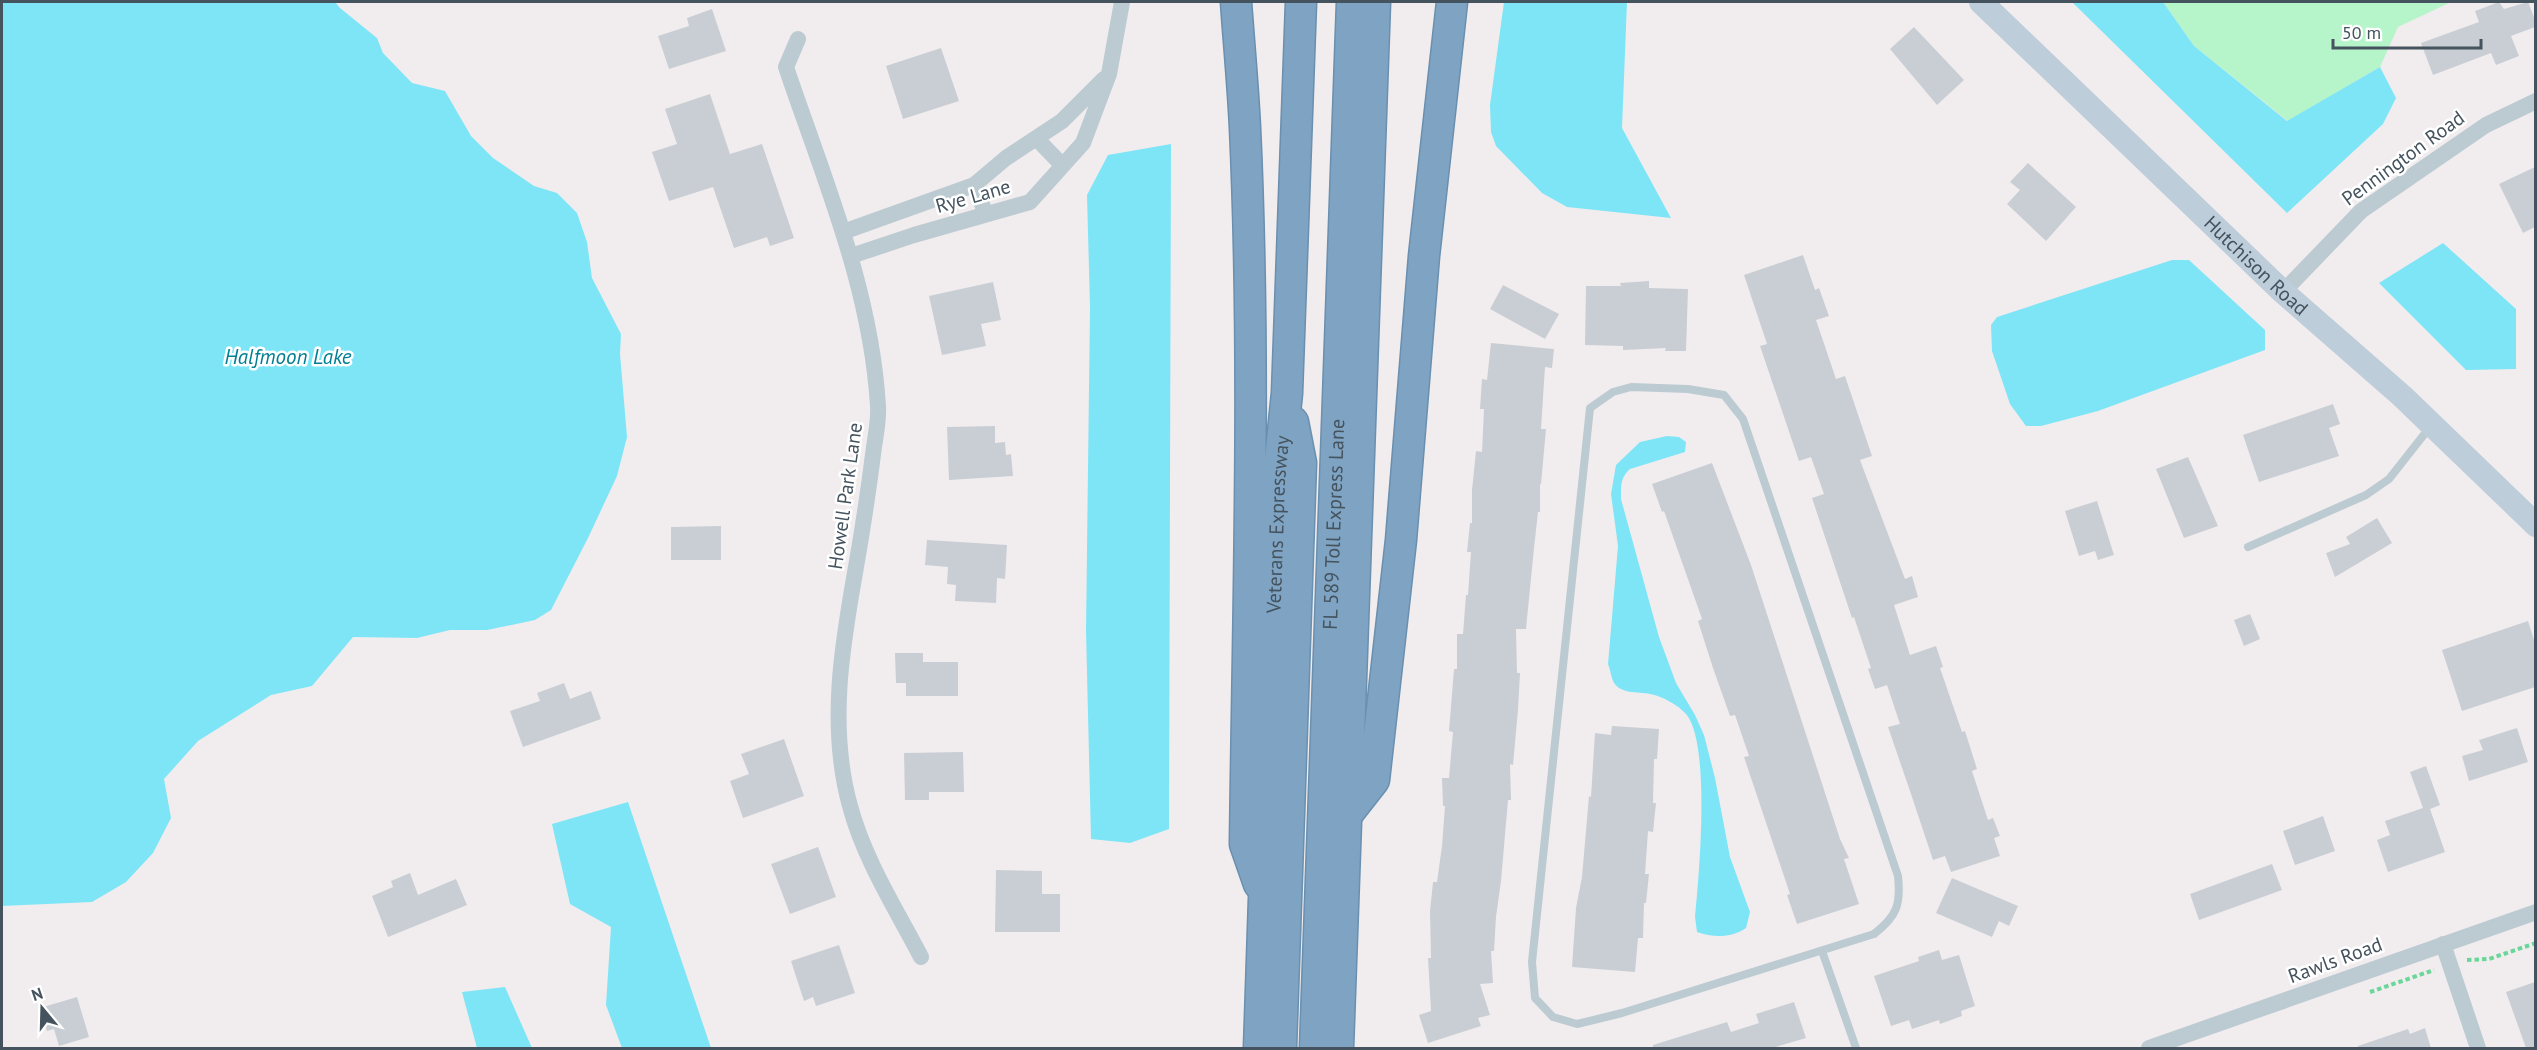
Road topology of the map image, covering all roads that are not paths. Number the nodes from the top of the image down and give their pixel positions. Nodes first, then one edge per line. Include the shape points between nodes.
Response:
1 (1122, 2) edge
2 (1236, 2) edge
3 (1301, 2) edge
4 (1352, 2) edge
5 (1376, 2) edge
6 (1452, 2) edge
7 (1981, 2) edge
8 (798, 39) dead end
9 (1109, 74) junction
10 (2535, 101) edge
11 (1036, 139) junction
12 (1062, 165) junction
13 (974, 185) junction
14 (986, 214) junction
15 (843, 232) junction
16 (851, 256) junction
17 (2283, 292) junction
18 (1287, 393) junction
19 (2432, 424) junction
20 (2535, 525) edge
21 (2248, 547) dead end
22 (1345, 817) junction
23 (1265, 900) junction
24 (2535, 912) edge
25 (2444, 944) junction
26 (1822, 951) junction
27 (921, 957) dead end
28 (1259, 1048) edge
29 (1281, 1048) edge
30 (1315, 1048) edge
31 (1338, 1048) edge
32 (1856, 1048) edge
33 (2149, 1048) edge
34 (2478, 1048) edge

1 - 9 street, Rye Lane
2 - 23 highway via 1249,264 1245,844
3 - 18 highway, Veterans Expressway
4 - 30 highway, FL 589 Toll Express Lane
5 - 22 highway
6 - 22 highway via 1374,780
7 - 17 street, Hutchison Road
8 - 15 street, Howell Park Lane via 786,67
9 - 11 street, Rye Lane via 1062,121
9 - 12 street, Rye Lane via 1083,143
10 - 17 street, Pennington Road via 2486,125 2361,211
11 - 12 street
11 - 13 street, Rye Lane
12 - 14 street, Rye Lane via 1029,202
13 - 14 street
13 - 15 street, Rye Lane
14 - 16 street, Rye Lane
15 - 16 street, Howell Park Lane
16 - 27 street, Howell Park Lane via 865,309 879,408 838,689 840,756 850,807
17 - 19 street, Hutchison Road
18 - 23 highway, Veterans Expressway via 1278,480
18 - 29 highway, FL 589 Toll Express Lane via 1301,463
19 - 20 street, Hutchison Road
19 - 21 lane via 2389,479 2366,495
22 - 31 highway
23 - 28 highway, Veterans Expressway
24 - 25 street, Rawls Road
25 - 33 street, Rawls Road
25 - 34 street
26 - 26 lane via 1874,934 1890,921 1900,898 1899,876 1743,419 1724,395 1631,387 1613,393 1590,408 1532,962 1535,998 1553,1017 1577,1024
26 - 32 lane

